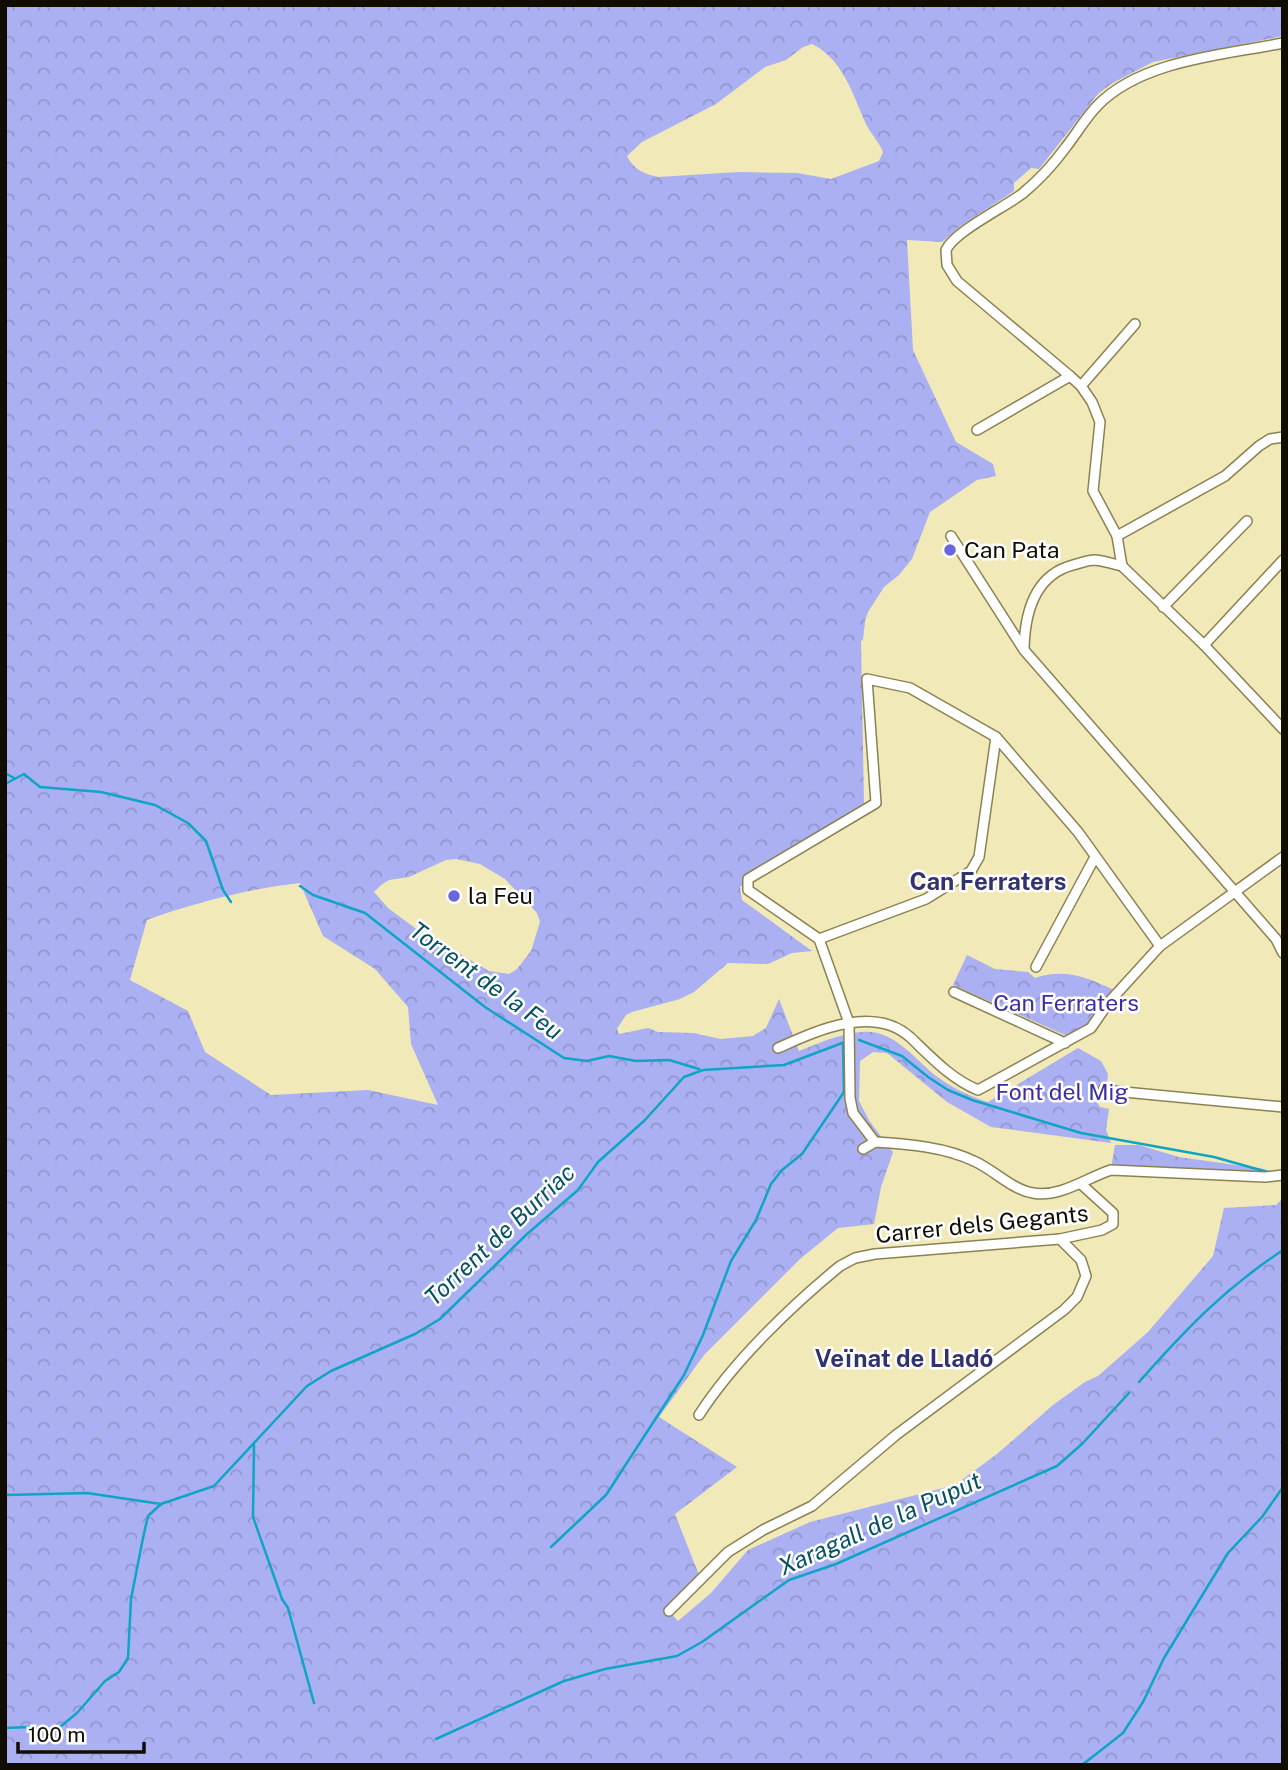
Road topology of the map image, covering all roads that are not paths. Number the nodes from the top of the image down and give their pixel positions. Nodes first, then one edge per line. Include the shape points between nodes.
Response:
1 (1283, 43) edge
2 (1135, 324) dead end
3 (1070, 376) junction
4 (1081, 386) junction
5 (977, 430) dead end
6 (1283, 437) edge
7 (1247, 521) dead end
8 (951, 536) dead end
9 (1117, 536) junction
10 (1283, 560) edge
11 (1122, 566) junction
12 (1163, 607) junction
13 (1204, 645) junction
14 (1024, 650) junction
15 (1283, 729) edge
16 (996, 737) junction
17 (1095, 857) junction
18 (1283, 857) edge
19 (1236, 893) junction
20 (819, 939) junction
21 (1160, 946) junction
22 (1283, 953) edge
23 (1036, 967) dead end
24 (954, 992) dead end
25 (849, 1023) junction
26 (1065, 1043) junction
27 (778, 1048) dead end
28 (1103, 1090) dead end
29 (1283, 1107) edge
30 (875, 1142) junction
31 (863, 1149) dead end
32 (1283, 1175) edge
33 (1081, 1184) junction
34 (1060, 1239) junction
35 (699, 1415) dead end
36 (669, 1611) dead end

1 - 3 street via 1156,68 1121,86 1096,107 1034,183 947,246 947,265 957,281
2 - 4 street
3 - 4 street
3 - 5 street
4 - 9 street via 1100,422 1093,491
6 - 9 street via 1270,439 1225,477
7 - 12 street
8 - 14 street
9 - 11 street
10 - 13 street
11 - 12 street
11 - 14 street via 1093,560 1061,568 1030,602
12 - 13 street
13 - 15 street
14 - 19 street
16 - 17 street
16 - 20 street via 979,857 971,871 926,899
16 - 20 street via 910,688 867,679 876,803 748,879 748,890
17 - 21 street
17 - 23 street
18 - 19 street
19 - 21 street
19 - 22 street
20 - 25 street
21 - 26 street via 1091,1028
24 - 26 street
25 - 26 street via 894,1027 961,1083 978,1090
25 - 27 street
25 - 30 street via 853,1113
28 - 29 street
30 - 31 street
30 - 33 street via 941,1150 975,1161 1034,1194
32 - 33 street via 1111,1170
33 - 34 street, Carrer dels Gegants via 1113,1213 1113,1224
34 - 35 street, Carrer dels Gegants via 855,1258 825,1278 762,1339 716,1389
34 - 36 street via 1081,1260 1086,1276 1077,1297 1064,1310 896,1434 812,1506 729,1552

